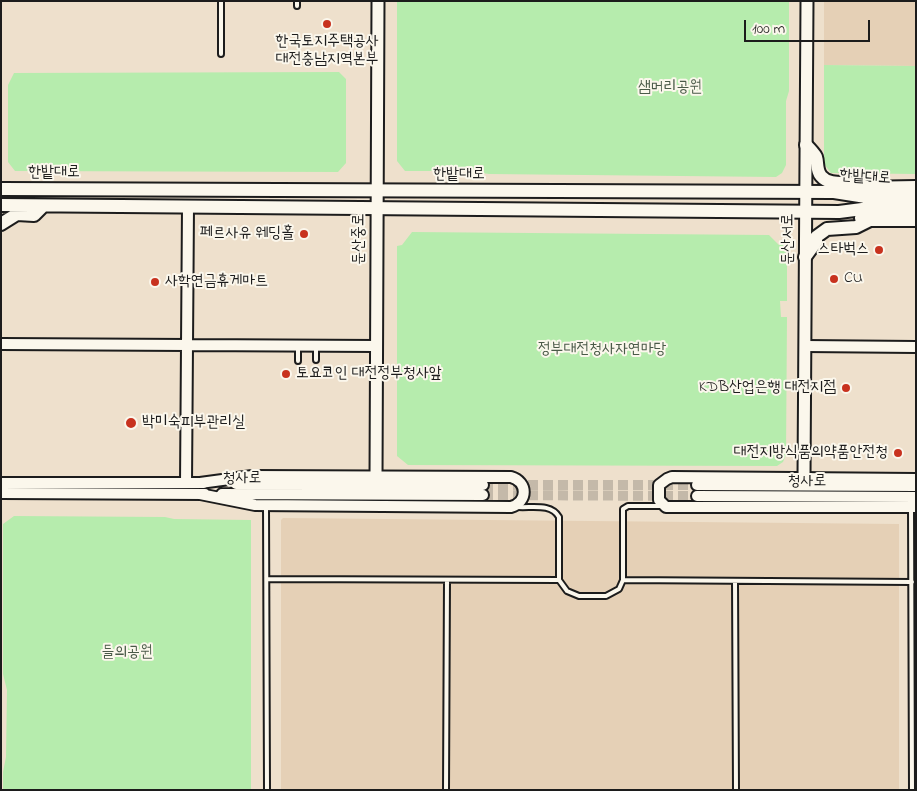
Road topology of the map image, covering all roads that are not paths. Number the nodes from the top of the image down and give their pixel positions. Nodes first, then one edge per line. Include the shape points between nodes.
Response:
1 (221, 1) edge
2 (378, 1) edge
3 (807, 1) edge
4 (221, 54) dead end
5 (806, 145) junction
6 (866, 187) junction
7 (916, 187) edge
8 (1, 189) edge
9 (377, 190) junction
10 (806, 192) junction
11 (834, 192) junction
12 (916, 196) edge
13 (1, 205) edge
14 (43, 206) junction
15 (188, 207) junction
16 (377, 208) junction
17 (916, 208) edge
18 (806, 212) junction
19 (840, 212) junction
20 (870, 220) junction
21 (916, 220) edge
22 (1, 224) edge
23 (806, 257) junction
24 (1, 344) edge
25 (187, 345) junction
26 (298, 346) junction
27 (316, 346) junction
28 (376, 346) junction
29 (805, 346) junction
30 (916, 346) edge
31 (298, 360) dead end
32 (316, 360) dead end
33 (376, 476) junction
34 (804, 477) junction
35 (916, 479) edge
36 (1, 483) edge
37 (186, 483) junction
38 (697, 486) tunnel mouth
39 (916, 486) edge
40 (200, 489) junction
41 (483, 490) tunnel mouth
42 (1, 493) edge
43 (697, 496) tunnel mouth
44 (914, 504) edge
45 (266, 505) junction
46 (510, 507) junction
47 (671, 508) junction
48 (267, 579) junction
49 (447, 580) junction
50 (559, 580) junction
51 (623, 580) junction
52 (735, 581) junction
53 (912, 582) junction
54 (914, 716) edge
55 (267, 790) edge
56 (446, 790) edge
57 (736, 790) edge
58 (912, 790) edge

1 - 4 lane
2 - 9 main road, 둔산중로
3 - 5 main road, 둔산서로
5 - 6 main road via 826,180
5 - 10 main road, 둔산서로
6 - 7 main road
6 - 11 main road
8 - 9 main road, 한밭대로
9 - 10 main road, 한밭대로
9 - 16 main road, 둔산중로
10 - 11 main road, 한밭대로
10 - 18 main road, 둔산서로
11 - 12 main road, 한밭대로
13 - 14 main road, 한밭대로
14 - 15 main road, 한밭대로
14 - 22 main road via 34,215 17,214
15 - 16 main road, 한밭대로
15 - 25 street
16 - 18 main road, 한밭대로
16 - 28 main road, 둔산중로
17 - 19 main road, 한밭대로
18 - 19 main road, 한밭대로
18 - 23 main road, 둔산서로
19 - 20 main road
20 - 21 main road
20 - 23 main road via 856,226 827,229 816,237
23 - 29 main road, 둔산서로
24 - 25 street
25 - 26 street
25 - 37 street
26 - 27 street
26 - 31 lane
27 - 28 street
27 - 32 lane
28 - 33 main road, 둔산중로
29 - 30 street
29 - 34 main road, 둔산서로
33 - 40 street via 252,476
33 - 46 street via 511,477 520,481 524,495 519,503
34 - 35 street
34 - 47 street via 667,479 659,485 659,500
36 - 37 street, 청사로
37 - 40 street, 청사로
38 - 39 street, 청사로
40 - 41 street, 청사로
40 - 42 street, 청사로
40 - 45 street via 255,506
43 - 44 street, 청사로
44 - 47 street
44 - 53 lane
45 - 46 street
45 - 48 lane
46 - 50 lane via 548,508 557,514
47 - 51 lane via 628,506 623,509
48 - 49 lane
48 - 55 lane
49 - 50 lane
49 - 56 lane
50 - 51 lane via 567,591 579,596 606,596 619,589
51 - 52 lane
52 - 53 lane
52 - 57 lane
53 - 54 lane
54 - 58 lane

